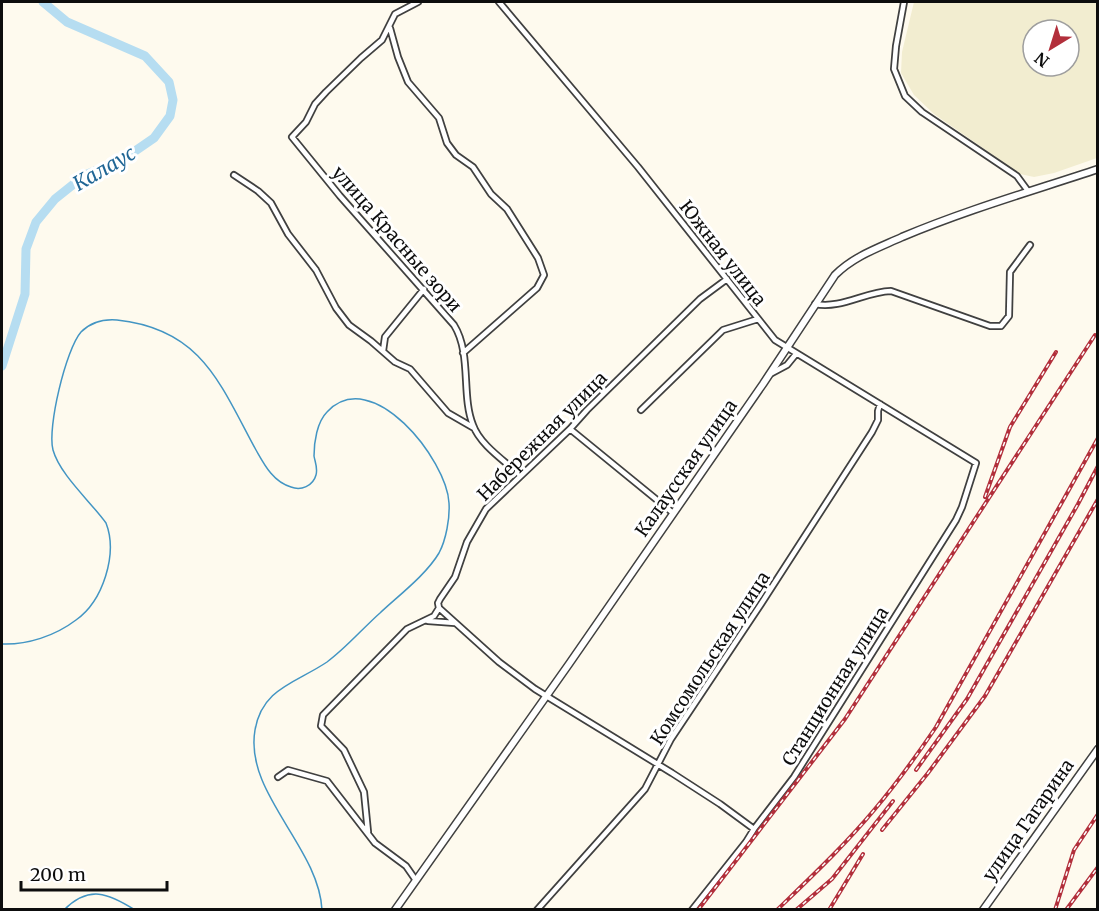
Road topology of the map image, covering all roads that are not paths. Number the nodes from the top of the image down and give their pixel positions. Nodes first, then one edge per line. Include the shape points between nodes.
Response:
1 (418, 2) edge
2 (499, 2) edge
3 (904, 2) edge
4 (390, 26) junction
5 (1098, 170) edge
6 (234, 175) dead end
7 (1028, 191) junction
8 (1029, 245) dead end
9 (727, 279) junction
10 (424, 289) junction
11 (814, 304) junction
12 (758, 319) junction
13 (461, 340) junction
14 (475, 343) junction
15 (786, 348) junction
16 (383, 351) junction
17 (463, 353) junction
18 (796, 354) junction
19 (769, 374) junction
20 (880, 404) junction
21 (641, 410) dead end
22 (474, 428) junction
23 (570, 429) junction
24 (976, 463) joint
25 (520, 476) junction
26 (673, 513) junction
27 (439, 608) junction
28 (425, 621) junction
29 (455, 623) junction
30 (545, 696) junction
31 (1098, 748) edge
32 (657, 765) junction
33 (278, 777) dead end
34 (754, 829) junction
35 (368, 832) junction
36 (415, 879) junction
37 (395, 909) edge
38 (537, 909) edge
39 (692, 909) edge
40 (983, 909) edge

1 - 4 street via 395,14
2 - 9 street, Южная улица
3 - 7 street via 894,69 905,96 922,112 1017,176
4 - 10 street, улица Красные зори via 382,40 315,105 292,137
4 - 14 street via 408,82 439,118 447,143 456,155 473,167 507,209 544,272 537,288
5 - 7 street, Калаусская улица
6 - 16 street via 271,203 288,234 321,277 345,321
7 - 11 street, Калаусская улица via 921,229 860,256 835,275
8 - 11 street via 1010,272 1008,316 1001,326 990,326 891,291 829,306
9 - 12 street, Южная улица
9 - 23 street, Набережная улица via 700,299
10 - 13 street, улица Красные зори via 451,320
10 - 16 street via 385,337
11 - 15 street, Калаусская улица
12 - 15 street, Южная улица
12 - 21 street via 723,330
13 - 14 street
13 - 17 street, улица Красные зори
14 - 17 street
15 - 18 street, Южная улица
15 - 19 street, Калаусская улица
16 - 22 street via 410,369 448,413
17 - 22 street, улица Красные зори
18 - 19 street
18 - 20 street, Южная улица
19 - 26 street, Калаусская улица
20 - 24 street, Южная улица
20 - 32 street, Комсомольская улица via 872,432
22 - 25 street, улица Красные зори
23 - 25 street, Набережная улица
23 - 26 street
24 - 34 street, Станционная улица via 956,520 794,777
25 - 27 street, Набережная улица via 486,509 461,556 455,577 438,603
26 - 30 street, Калаусская улица
27 - 28 street, Набережная улица
27 - 29 street
28 - 29 street
28 - 35 street, Набережная улица via 402,632 322,717 323,729 344,750 364,792
29 - 30 street via 498,662
30 - 32 street
30 - 36 street, Калаусская улица
31 - 40 street, улица Гагарина
32 - 34 street
32 - 38 street, Комсомольская улица via 637,800
33 - 35 street via 288,770 327,781
34 - 39 street, Станционная улица
35 - 36 street
36 - 37 street, Калаусская улица

